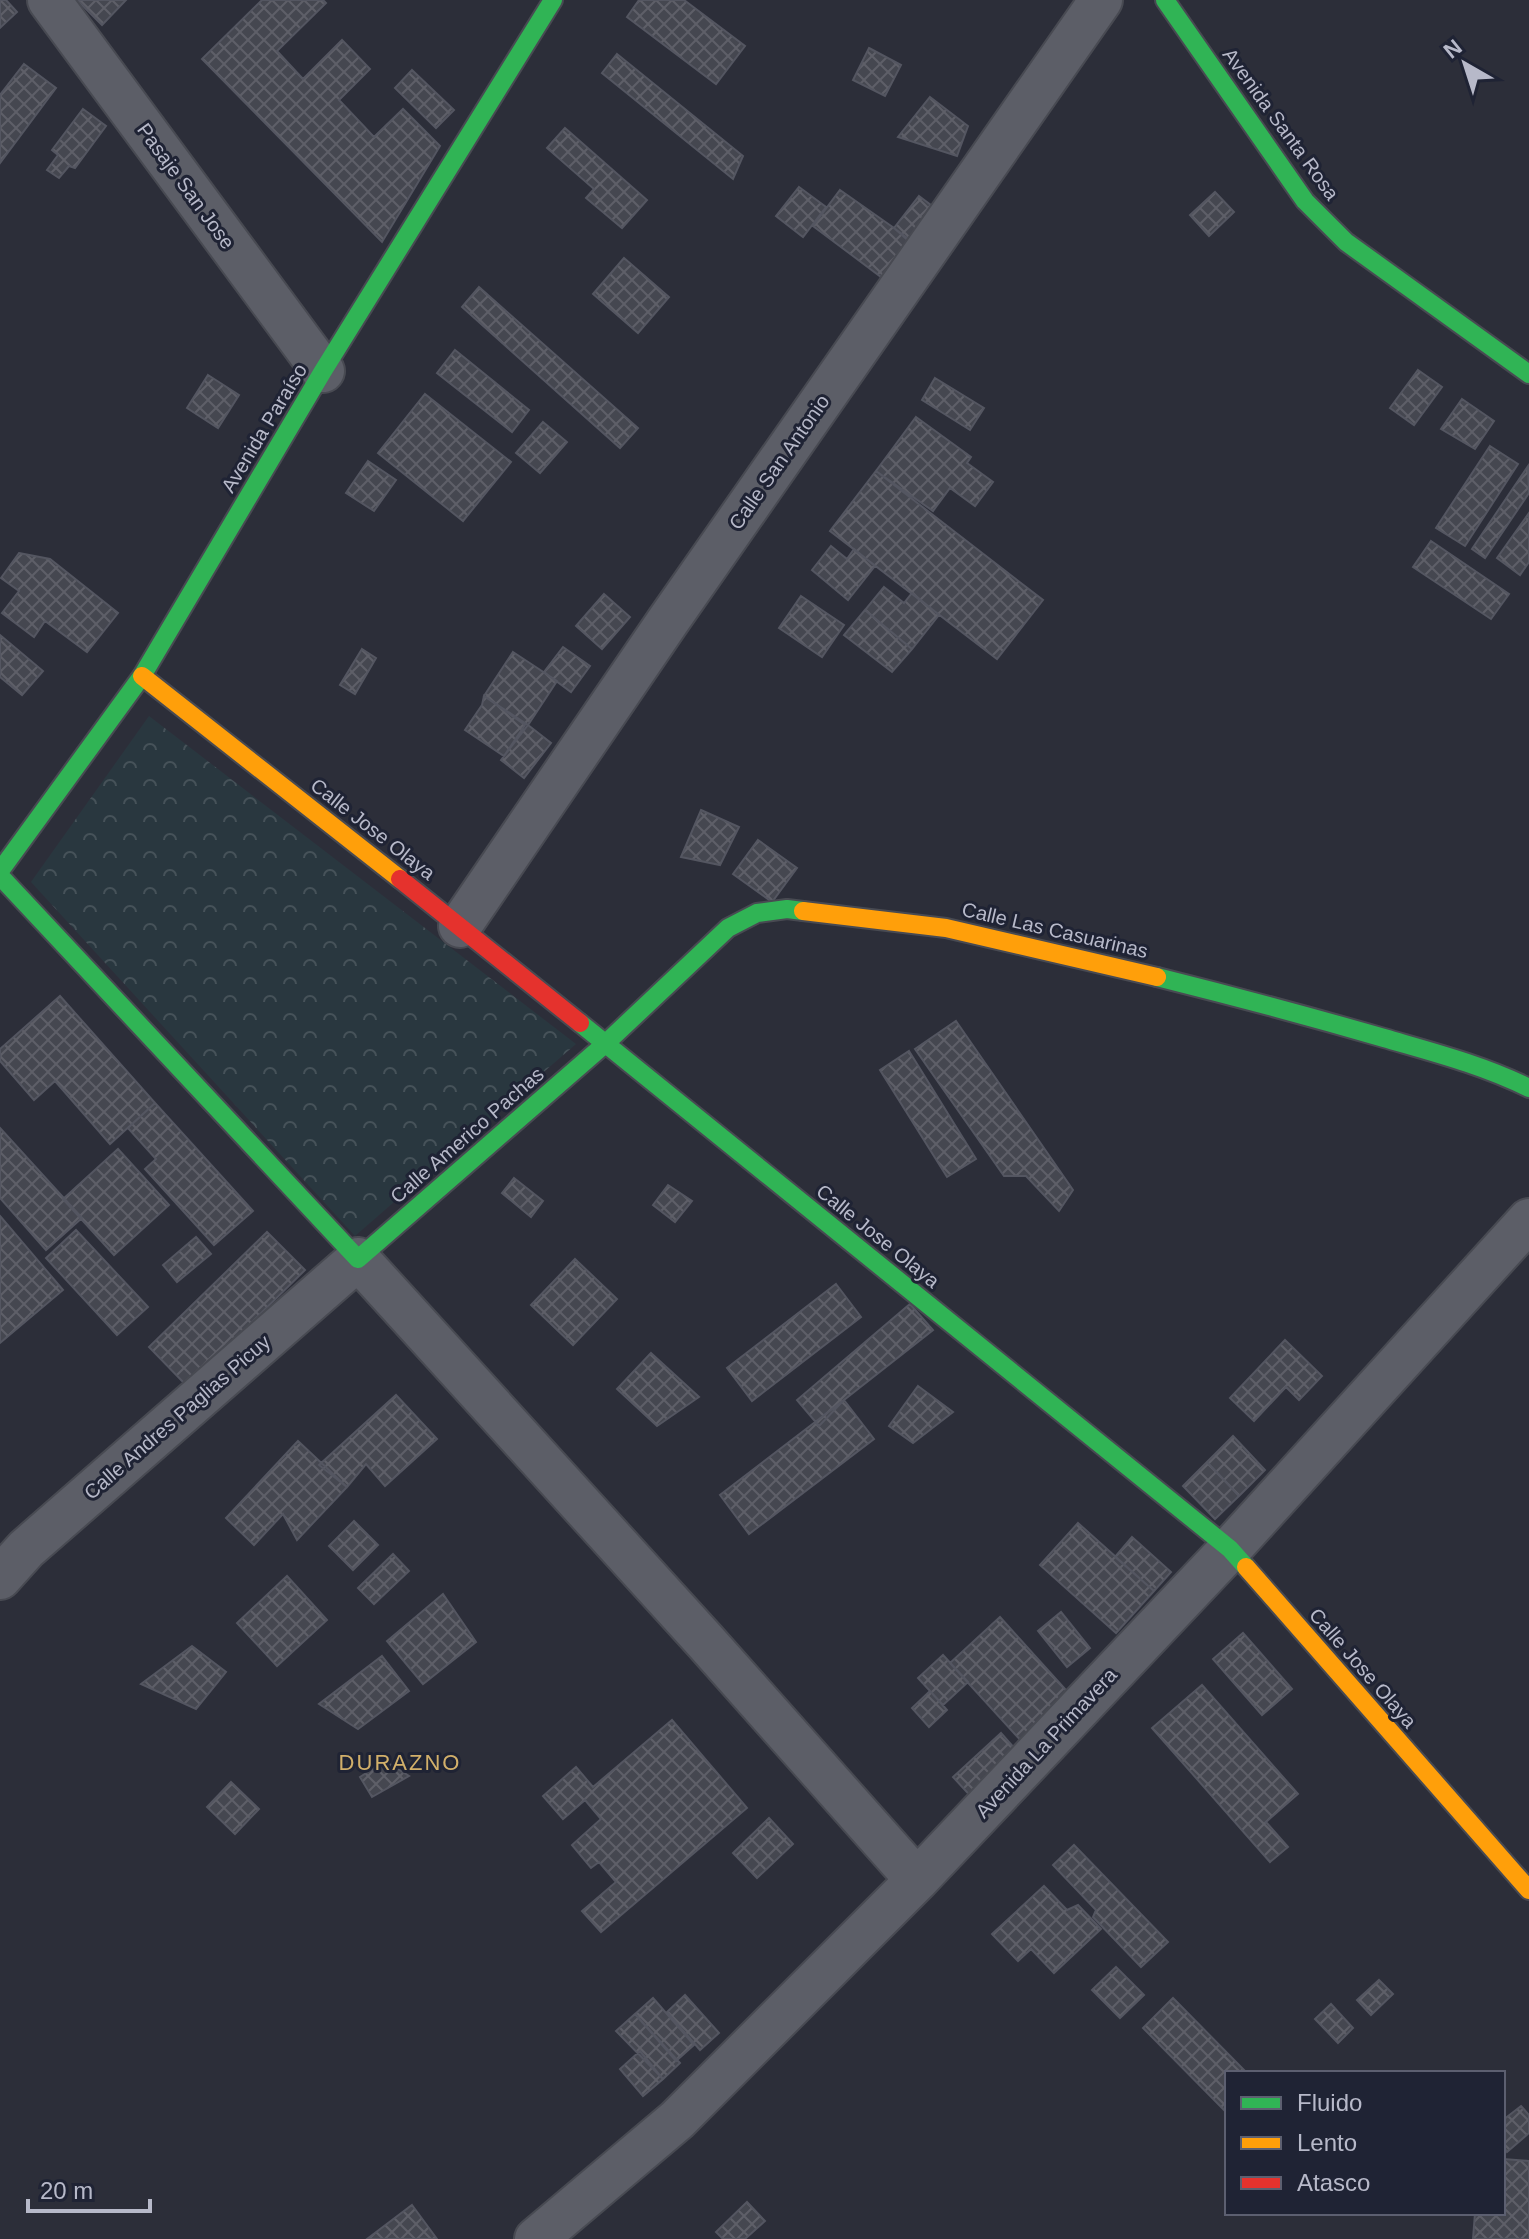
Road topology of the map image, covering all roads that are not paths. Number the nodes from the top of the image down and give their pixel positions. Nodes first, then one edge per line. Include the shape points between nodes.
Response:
1 (49, 0) edge
2 (553, 0) edge
3 (1101, 0) edge
4 (1165, 0) edge
5 (323, 371) junction
6 (1529, 374) edge
7 (142, 676) junction
8 (0, 874) edge
9 (460, 926) junction
10 (605, 1044) junction
11 (1529, 1088) edge
12 (1529, 1220) edge
13 (358, 1259) junction
14 (1230, 1549) junction
15 (0, 1578) edge
16 (917, 1880) junction
17 (1529, 1890) edge
18 (536, 2239) edge

1 - 5 street, Pasaje San Jose
2 - 5 street, Avenida Paraíso
3 - 9 street, Calle San Antonio
4 - 6 street, Avenida Santa Rosa via 1305,201 1346,242
5 - 7 street, Avenida Paraíso
7 - 8 street, Avenida Paraíso
7 - 9 street, Calle Jose Olaya
8 - 13 street
9 - 10 street, Calle Jose Olaya
10 - 11 street, Calle Las Casuarinas via 728,928 757,913 787,909 946,928 1063,953 1282,1008 1505,1076
10 - 13 street, Calle Americo Pachas
10 - 14 street, Calle Jose Olaya
12 - 14 street, Avenida La Primavera
13 - 15 street, Calle Andres Paglias Picuy via 26,1549
13 - 16 street
14 - 16 street, Avenida La Primavera
14 - 17 street, Calle Jose Olaya
16 - 18 street, Avenida La Primavera via 677,2120

